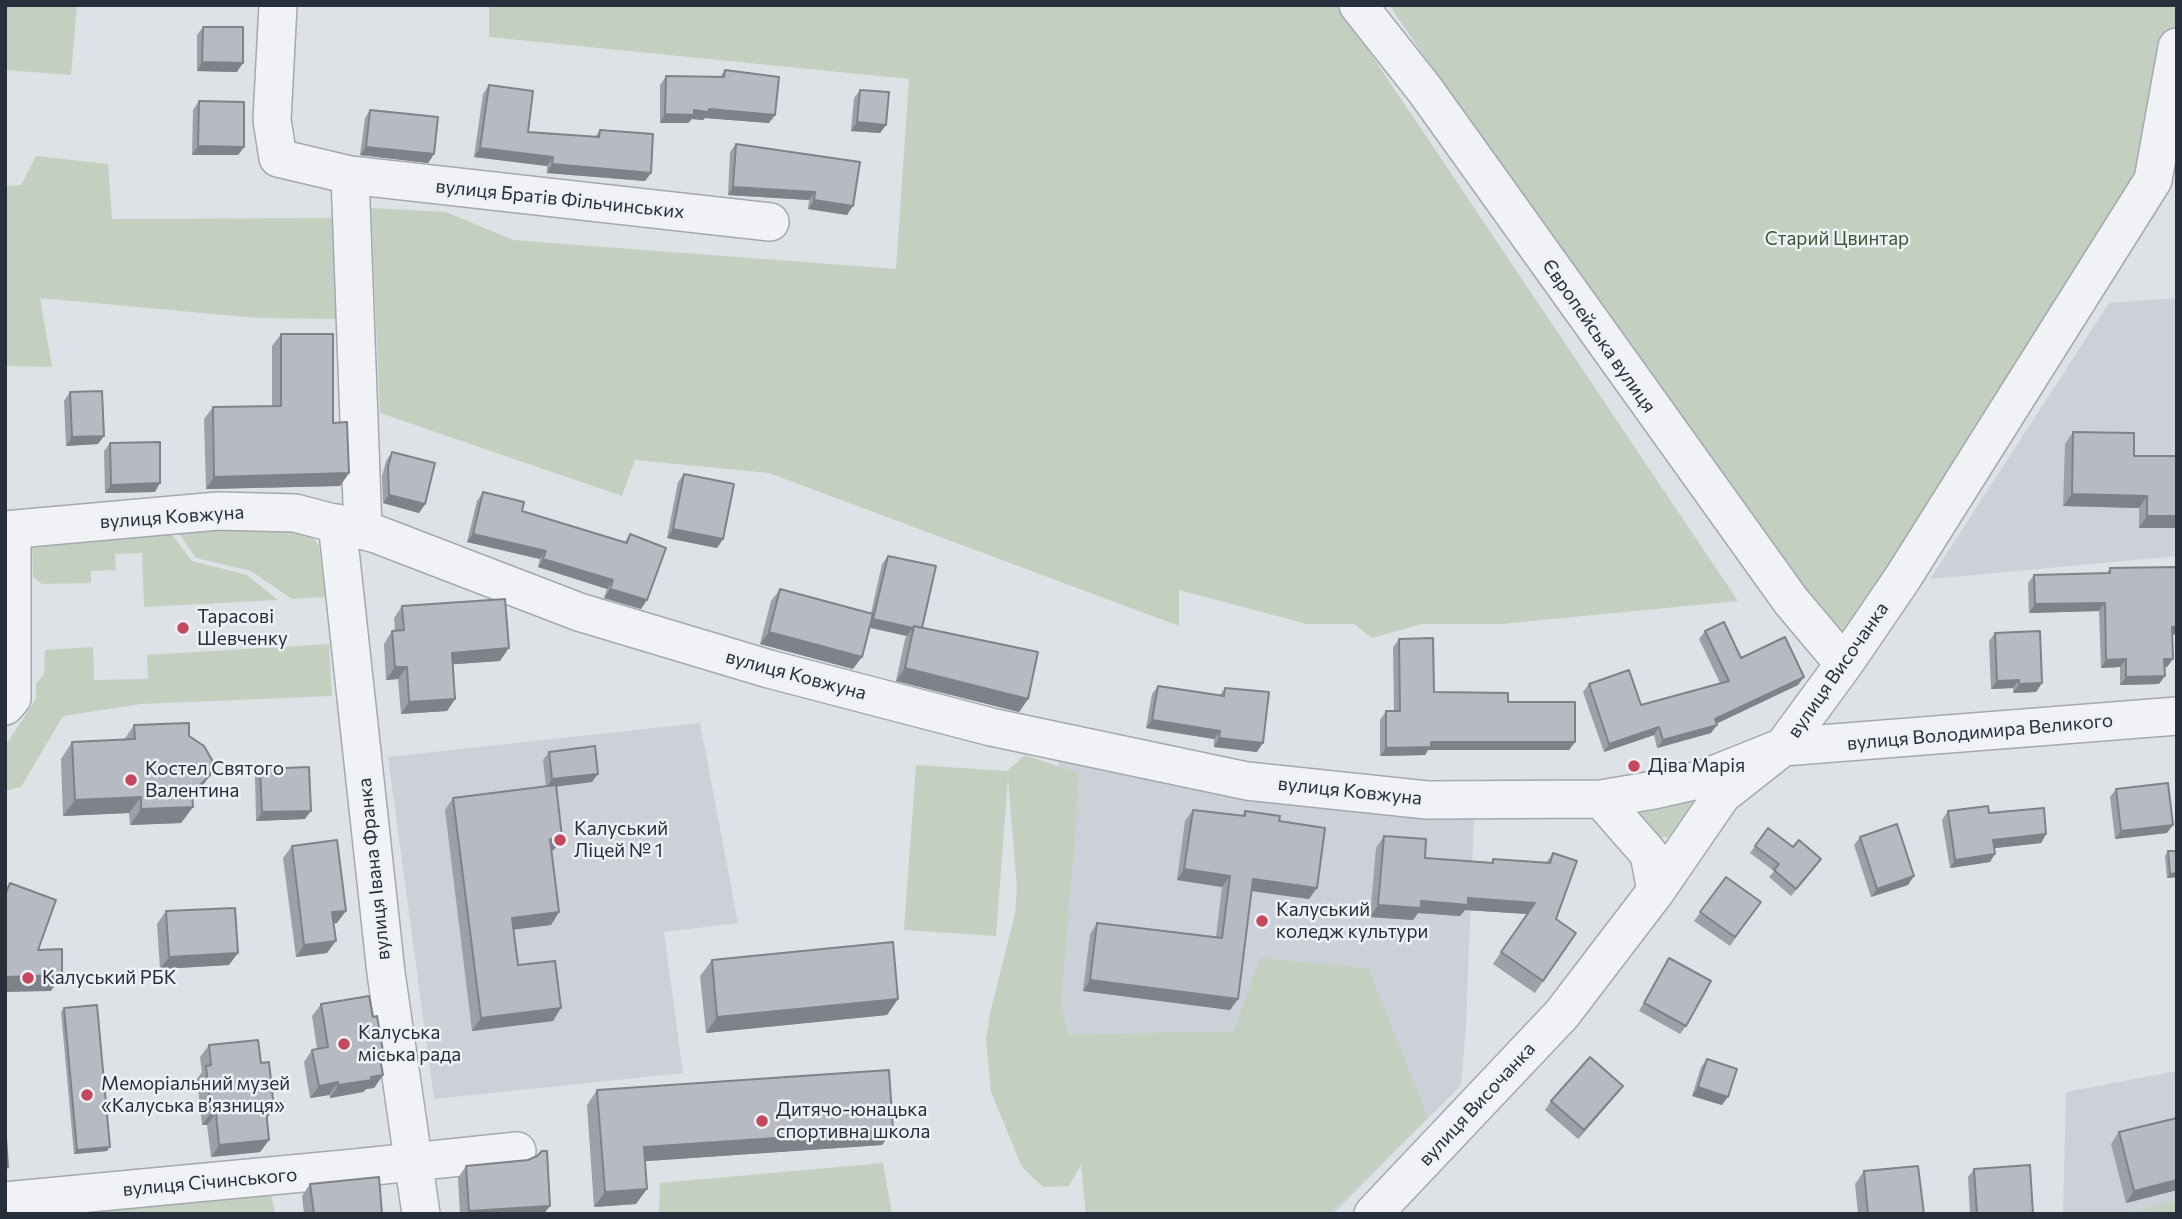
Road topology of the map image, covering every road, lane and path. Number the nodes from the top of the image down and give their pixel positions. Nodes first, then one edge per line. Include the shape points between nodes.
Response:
1 (278, 5) edge
2 (1358, 5) edge
3 (2177, 47) edge
4 (2174, 85) edge
5 (350, 175) junction
6 (770, 222) dead end
7 (350, 526) junction
8 (9, 530) edge
9 (1844, 664) junction
10 (5, 706) edge
11 (2177, 716) edge
12 (1783, 747) junction
13 (1601, 799) junction
14 (1656, 891) junction
15 (517, 1151) dead end
16 (415, 1161) junction
17 (5, 1201) edge
18 (421, 1214) edge
19 (1373, 1214) edge

1 - 5 street, вулиця Братів Фільчинських via 272,120 278,158
2 - 9 street, Європейська вулиця via 1425,90 1791,601
3 - 4 street, вулиця Височанка
4 - 9 street, вулиця Височанка via 2153,180
5 - 6 street, вулиця Братів Фільчинських
5 - 7 street
7 - 8 street, вулиця Ковжуна via 295,513 218,511
7 - 13 street, вулиця Ковжуна via 579,612 769,669 991,727 1247,781 1427,800
7 - 16 street, вулиця Івана Франка via 386,973
8 - 10 street via 12,698
9 - 12 street, вулиця Височанка
11 - 12 street, вулиця Володимира Великого
12 - 13 street, вулиця Ковжуна via 1703,779
12 - 14 street, вулиця Височанка via 1722,795
13 - 14 street via 1649,854
14 - 19 street, вулиця Височанка via 1562,1014
15 - 16 street, вулиця Січинського
16 - 17 street, вулиця Січинського
16 - 18 street, вулиця Івана Франка

